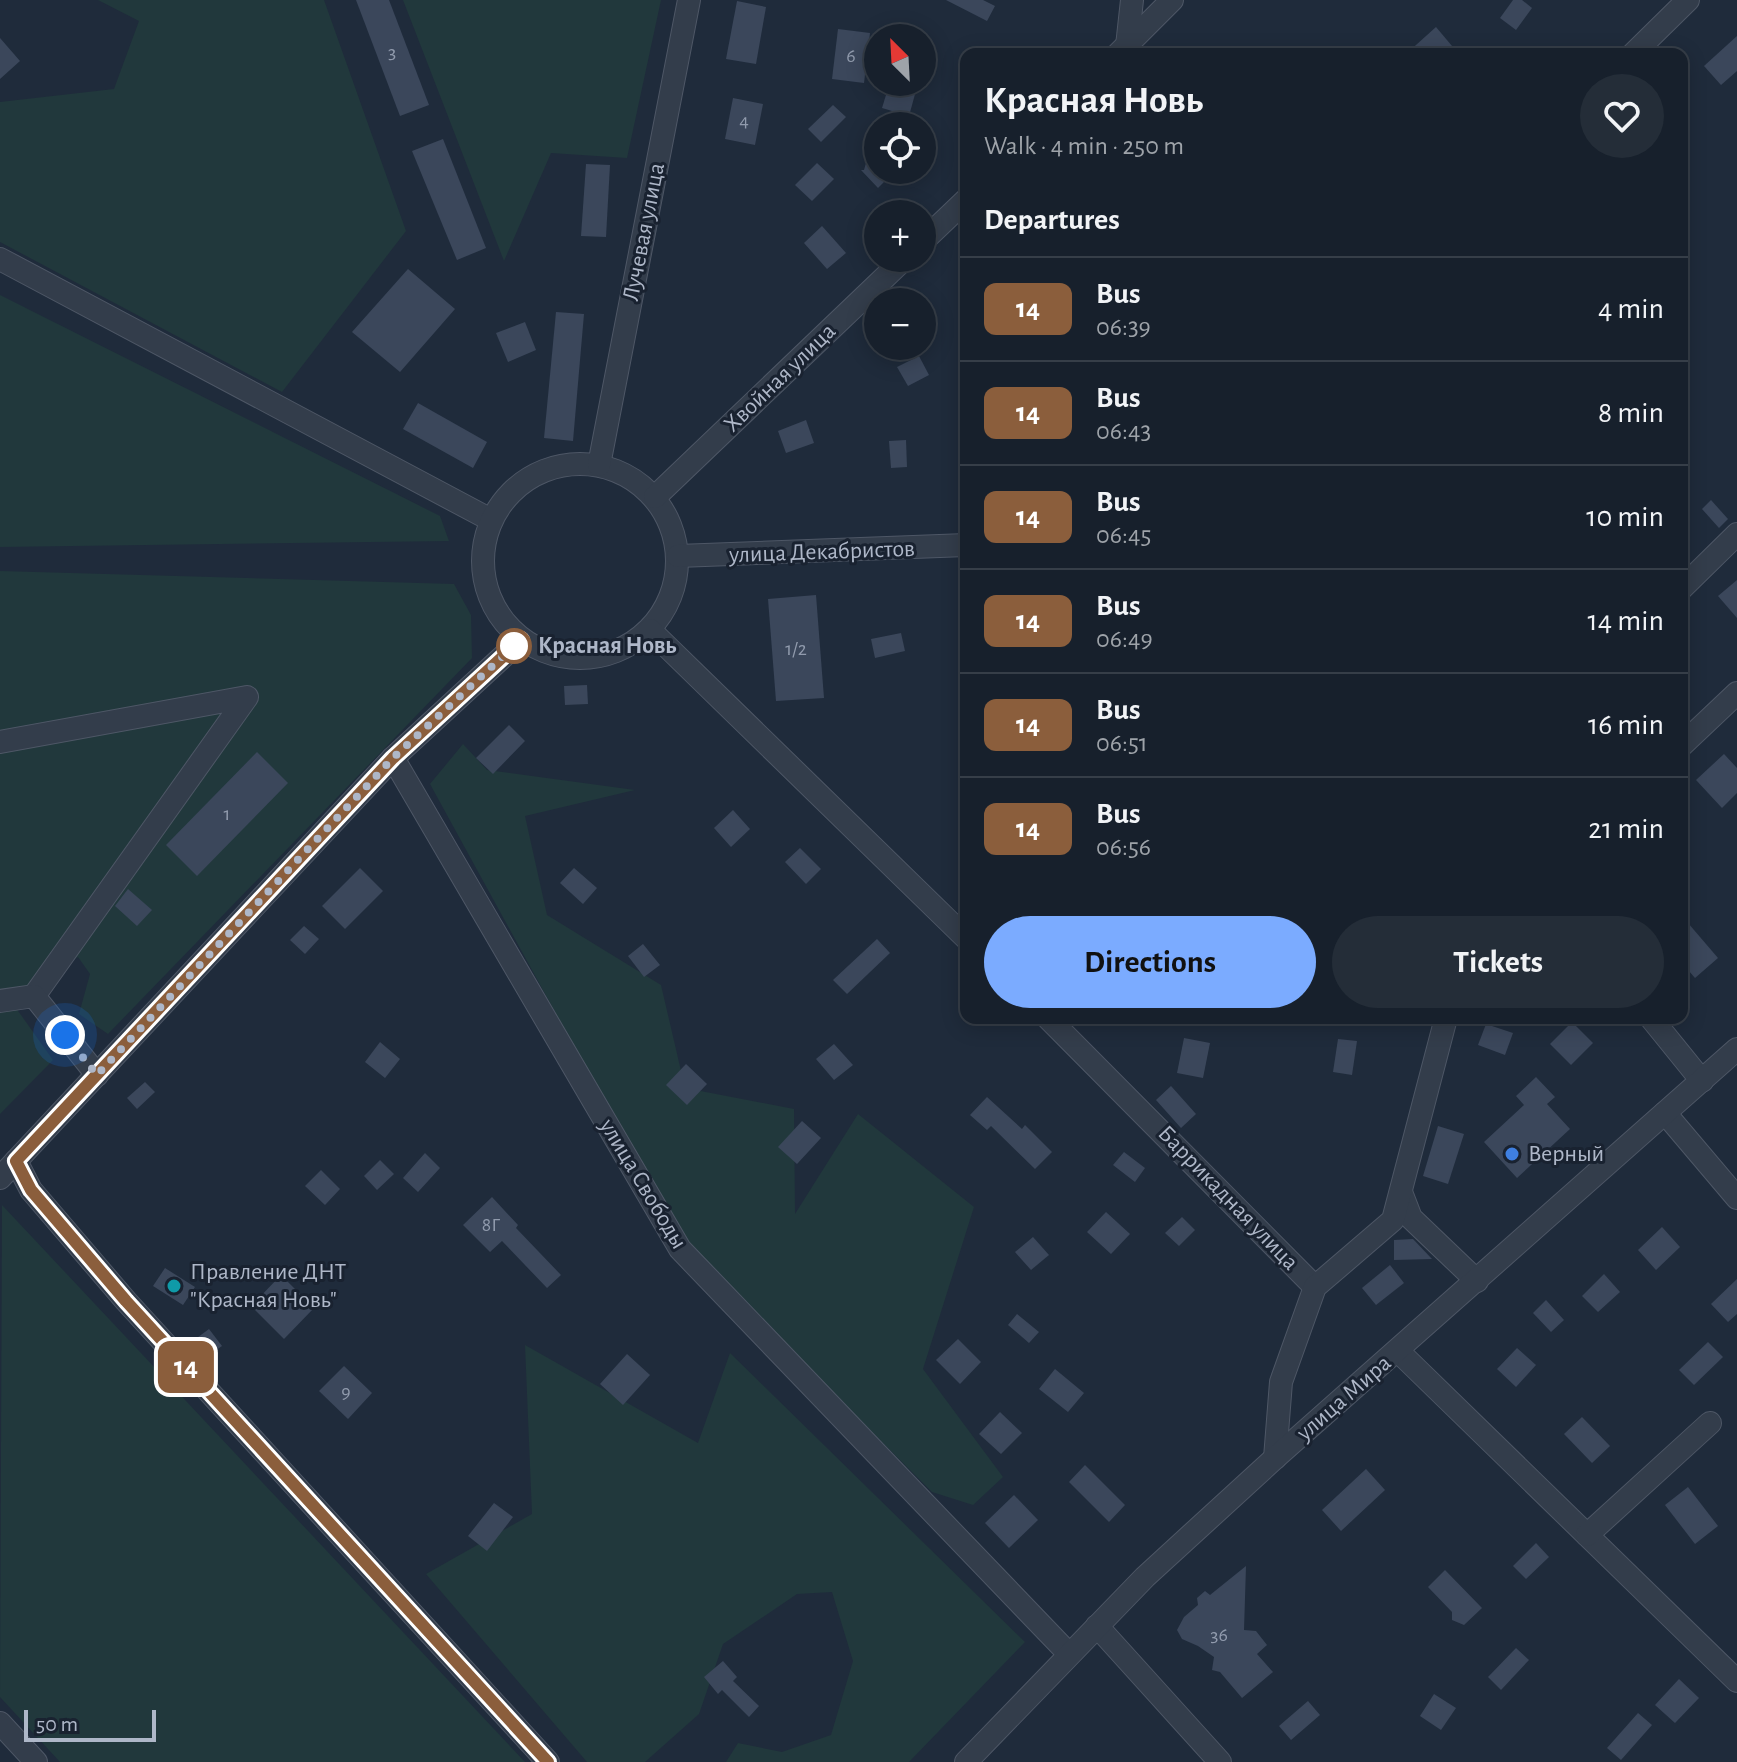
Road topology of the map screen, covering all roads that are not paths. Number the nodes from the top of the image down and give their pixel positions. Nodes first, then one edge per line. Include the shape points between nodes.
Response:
1 (689, 0) edge
2 (1132, 0) edge
3 (1172, 0) edge
4 (1688, 0) edge
5 (1122, 48) edge
6 (1124, 48) edge
7 (1639, 48) edge
8 (960, 206) edge
9 (936, 229) edge
10 (0, 259) edge
11 (890, 272) edge
12 (599, 465) junction
13 (655, 497) junction
14 (491, 520) junction
15 (1737, 534) edge
16 (960, 545) edge
17 (678, 556) junction
18 (1688, 582) edge
19 (650, 630) junction
20 (521, 640) junction
21 (1737, 693) edge
22 (1688, 739) edge
23 (0, 742) edge
24 (393, 758) junction
25 (960, 932) edge
26 (34, 996) junction
27 (0, 1001) edge
28 (1054, 1024) edge
29 (1444, 1024) edge
30 (1656, 1024) edge
31 (1737, 1049) edge
32 (97, 1075) junction
33 (1702, 1081) junction
34 (1665, 1113) junction
35 (16, 1161) junction
36 (0, 1178) edge
37 (1401, 1192) junction
38 (1737, 1198) edge
39 (1477, 1281) junction
40 (1315, 1287) junction
41 (1398, 1351) junction
42 (1710, 1423) dead end
43 (1275, 1458) junction
44 (1587, 1535) junction
45 (1097, 1626) junction
46 (1069, 1654) junction
47 (1737, 1681) edge
48 (0, 1723) edge
49 (36, 1762) edge
50 (548, 1762) edge
51 (966, 1762) edge
52 (1220, 1762) edge

1 - 12 street, Лучевая улица
2 - 5 street
3 - 6 street
4 - 7 street
8 - 9 street
10 - 14 street
11 - 13 street, Хвойная улица
12 - 13 street via 629,476
12 - 14 street via 572,463 543,470 501,502
13 - 17 street via 671,523
14 - 20 street via 482,575 497,615
15 - 18 street
16 - 17 street, улица Декабристов
17 - 19 street via 667,607
19 - 20 street via 623,649 594,658 555,656
19 - 25 street
20 - 24 street
21 - 22 street
23 - 26 street via 247,697
24 - 32 street
24 - 46 street, улица Свободы via 680,1249
26 - 27 street
26 - 32 street
28 - 40 street, Баррикадная улица
29 - 37 street
30 - 33 street
31 - 33 street, улица Мира
32 - 35 street
33 - 34 street, улица Мира
34 - 38 street
34 - 39 street, улица Мира
35 - 36 street
35 - 50 street via 31,1190 126,1301
37 - 39 street via 1411,1218
37 - 40 street via 1393,1220
39 - 41 street, улица Мира
40 - 43 street, Баррикадная улица via 1281,1382
41 - 43 street, улица Мира
41 - 44 street
42 - 44 street
43 - 45 street, улица Мира
44 - 47 street
45 - 46 street, улица Мира
45 - 52 street
46 - 51 street, улица Мира
48 - 49 street

